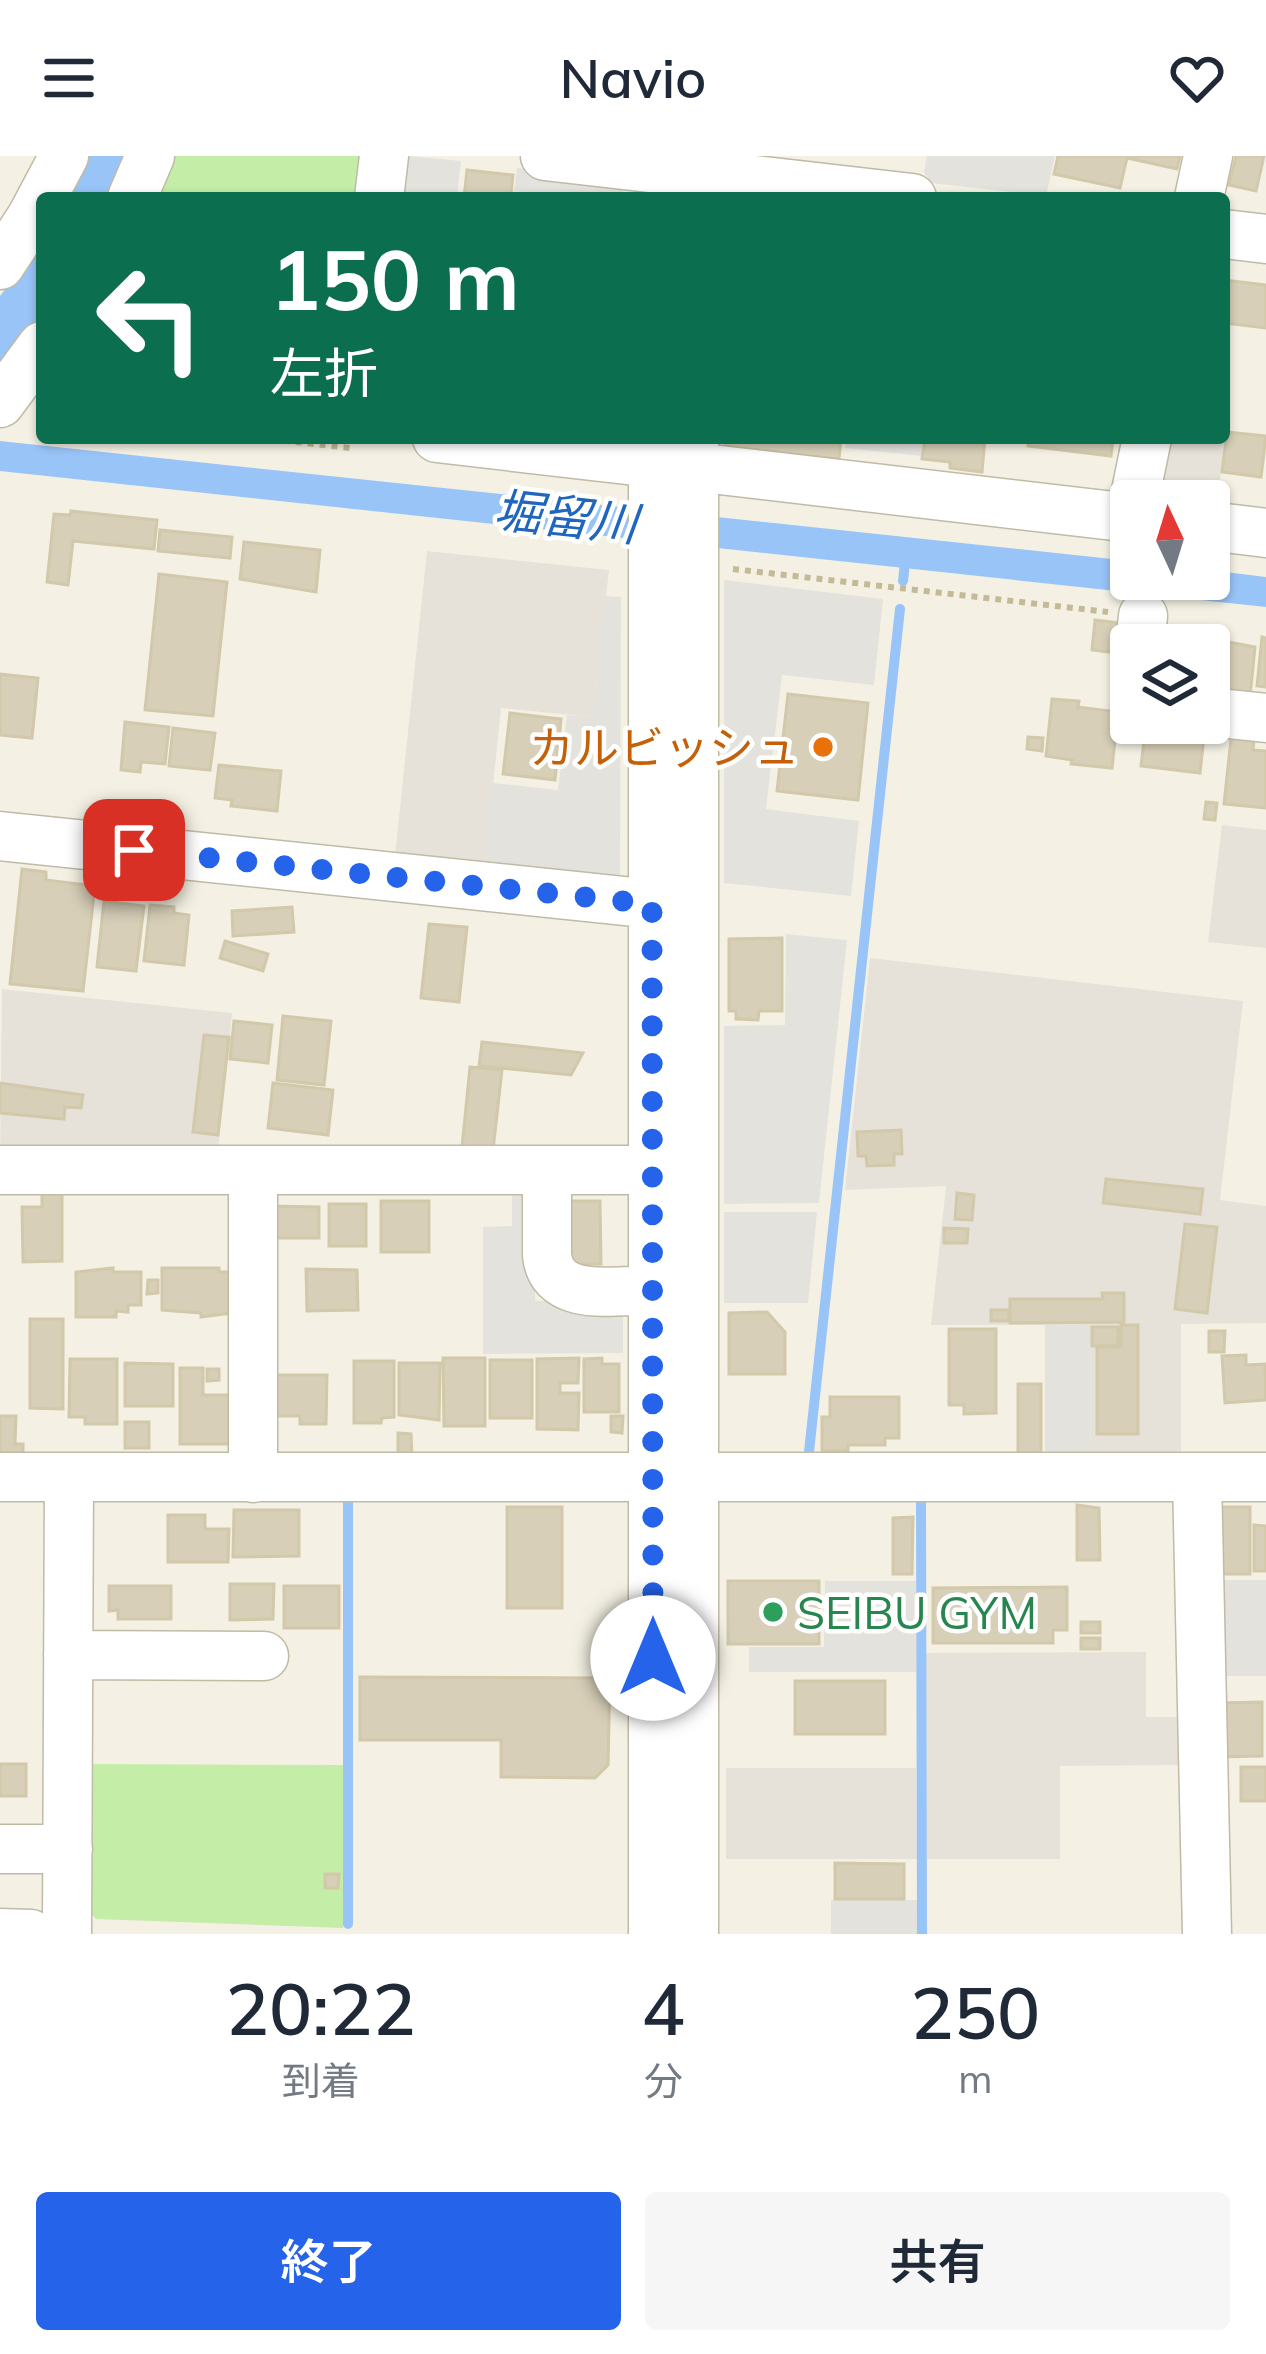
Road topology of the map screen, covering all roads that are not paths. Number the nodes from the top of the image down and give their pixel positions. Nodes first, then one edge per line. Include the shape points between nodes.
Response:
1 (64, 156) edge
2 (150, 156) edge
3 (384, 156) edge
4 (545, 156) edge
5 (912, 156) edge
6 (1208, 156) edge
7 (674, 175) edge
8 (45, 192) edge
9 (135, 192) edge
10 (380, 192) edge
11 (848, 192) edge
12 (909, 192) edge
13 (1199, 192) edge
14 (36, 209) edge
15 (1230, 235) edge
16 (1266, 239) edge
17 (0, 265) edge
18 (36, 354) edge
19 (0, 403) edge
20 (489, 444) edge
21 (1146, 444) edge
22 (673, 465) edge
23 (1138, 480) edge
24 (1110, 516) edge
25 (1230, 529) edge
26 (1266, 533) edge
27 (690, 562) junction
28 (1230, 714) edge
29 (1266, 718) edge
30 (0, 836) edge
31 (652, 904) junction
32 (0, 1170) edge
33 (253, 1170) junction
34 (547, 1170) junction
35 (652, 1170) junction
36 (652, 1290) junction
37 (0, 1477) edge
38 (1197, 1477) junction
39 (1266, 1477) edge
40 (69, 1478) junction
41 (253, 1478) junction
42 (673, 1479) junction
43 (68, 1655) junction
44 (264, 1656) dead end
45 (0, 1849) edge
46 (68, 1849) junction
47 (0, 1933) edge
48 (31, 1934) edge
49 (68, 1934) edge
50 (653, 1934) edge
51 (694, 1934) edge
52 (1207, 1934) edge

1 - 8 street
2 - 9 street
3 - 10 street
4 - 7 street
5 - 12 street
6 - 13 street
7 - 11 street
14 - 17 street
15 - 16 street
18 - 19 street
20 - 22 street
21 - 23 street
22 - 24 street
22 - 27 street
25 - 26 street
27 - 31 street
27 - 42 street
28 - 29 street
30 - 31 street
31 - 35 street
32 - 33 street
33 - 34 street
33 - 41 street
34 - 35 street
34 - 36 street via 548,1268 556,1280 580,1290
35 - 36 street
36 - 42 street
37 - 40 street
38 - 39 street
38 - 42 street
38 - 52 street
40 - 41 street
40 - 43 street
41 - 42 street
42 - 50 street
42 - 51 street
43 - 44 street
43 - 46 street
45 - 46 street
46 - 49 street
47 - 48 street

